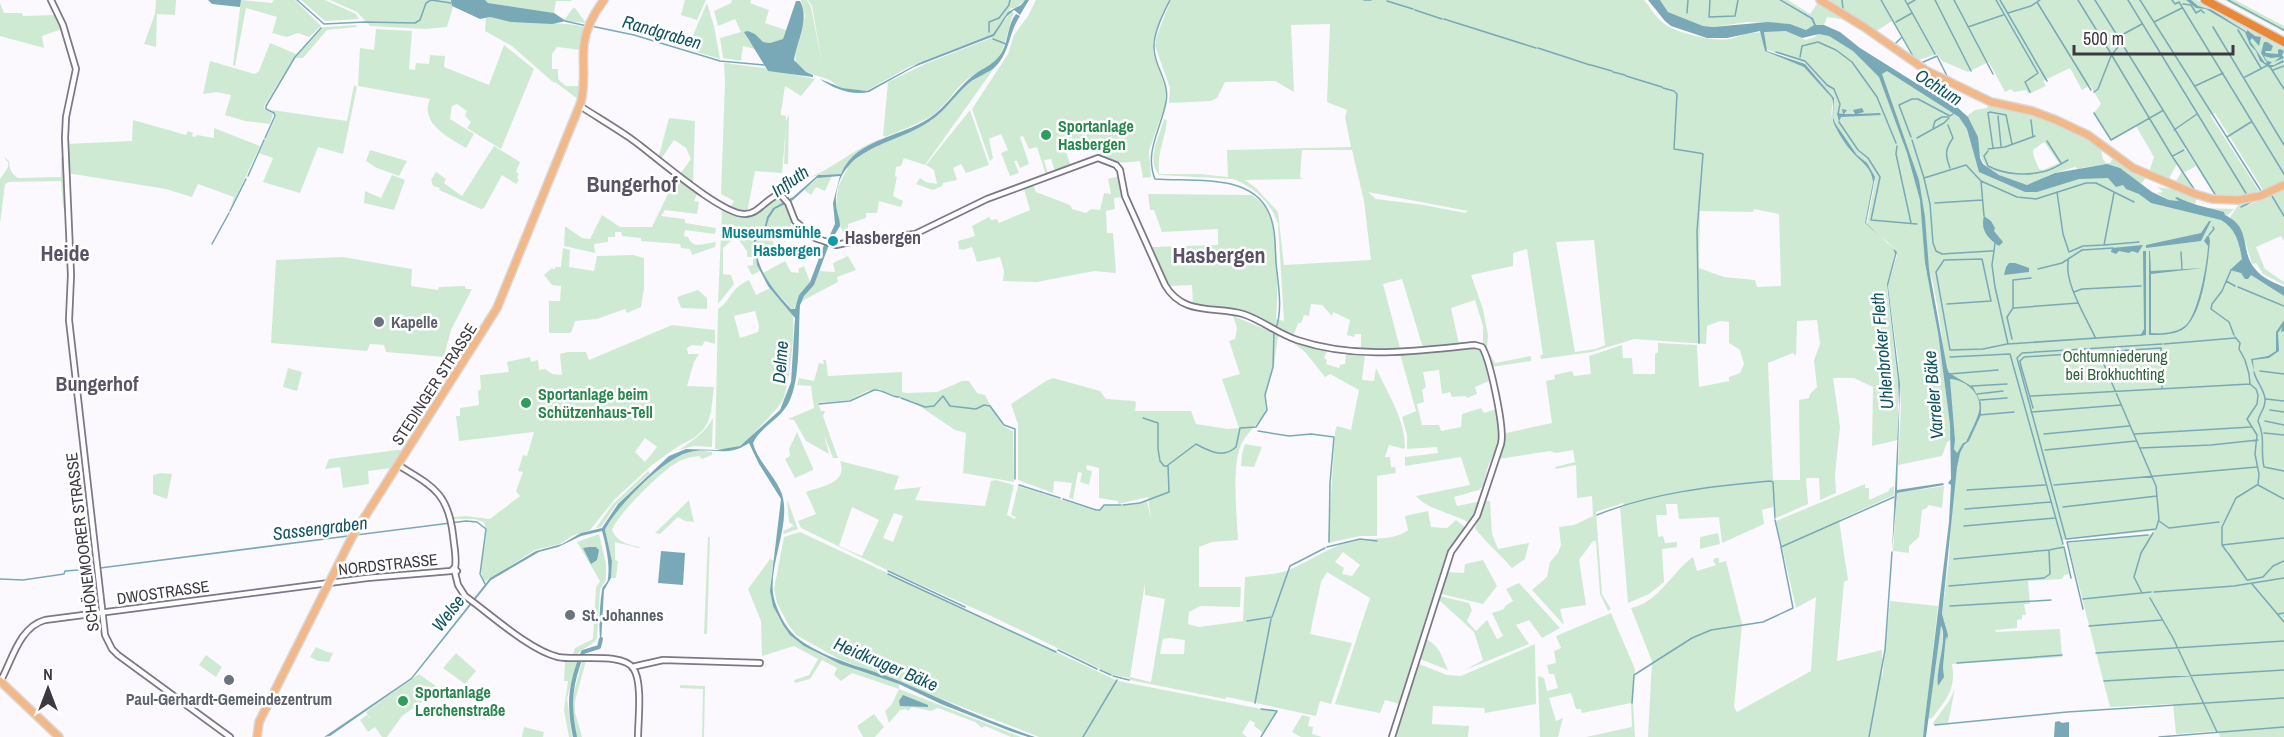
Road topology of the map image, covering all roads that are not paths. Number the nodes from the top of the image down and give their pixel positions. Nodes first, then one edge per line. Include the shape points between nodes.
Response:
1 (51, 0) edge
2 (604, 0) edge
3 (1820, 0) edge
4 (2205, 0) edge
5 (2214, 0) edge
6 (2284, 40) edge
7 (580, 106) junction
8 (2284, 185) edge
9 (398, 465) junction
10 (454, 571) junction
11 (333, 574) junction
12 (338, 582) junction
13 (328, 583) junction
14 (315, 584) junction
15 (323, 594) junction
16 (102, 612) junction
17 (760, 663) dead end
18 (632, 667) junction
19 (0, 682) edge
20 (59, 737) edge
21 (230, 737) edge
22 (256, 737) edge
23 (638, 737) edge
24 (1392, 737) edge

1 - 16 street, SCHÖNEMOORER STRASSE via 76,65 64,154 71,269 69,320
2 - 7 main road, STEDINGER STRASSE via 584,43
3 - 8 main road via 1927,71 1991,102 2056,120 2088,135 2133,168 2195,194 2238,200 2260,196
4 - 6 highway
5 - 6 highway
7 - 9 main road, STEDINGER STRASSE via 497,308
7 - 24 street via 733,211 745,214 777,194 782,195 804,230 828,243 881,241 915,234 987,199 1098,158 1120,170 1125,196 1165,285 1181,303 1194,309 1240,314 1295,340 1342,352 1482,347 1502,444 1477,516 1451,552
9 - 10 street via 439,493 448,508
9 - 11 main road, STEDINGER STRASSE via 352,536
10 - 12 street, NORDSTRASSE
10 - 18 street via 461,592 543,651 560,657 615,659
11 - 12 street
11 - 13 main road, STEDINGER STRASSE
12 - 13 street, NORDSTRASSE
13 - 14 street, DWOSTRASSE
13 - 15 main road, STEDINGER STRASSE
14 - 15 street
14 - 16 street, DWOSTRASSE
15 - 22 main road, STEDINGER STRASSE via 259,722
16 - 19 street, DWOSTRASSE via 34,624 23,635
16 - 21 street, SCHÖNEMOORER STRASSE via 112,649
17 - 18 street via 663,660
18 - 23 street via 638,681
19 - 20 main road

